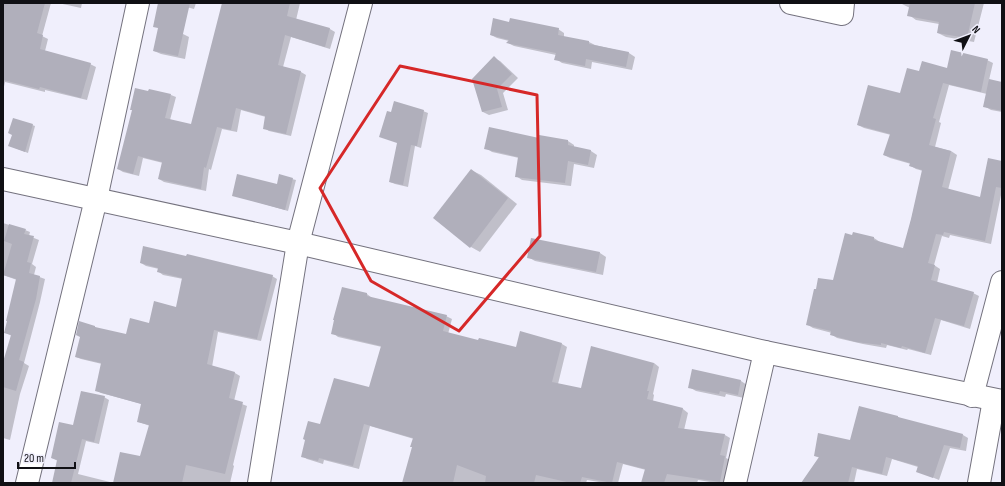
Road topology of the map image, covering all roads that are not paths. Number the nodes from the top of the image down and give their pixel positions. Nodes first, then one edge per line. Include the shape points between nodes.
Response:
1 (138, 3) edge
2 (361, 3) edge
3 (791, 3) edge
4 (844, 3) edge
5 (3, 179) edge
6 (96, 199) junction
7 (298, 243) junction
8 (1002, 282) edge
9 (765, 352) junction
10 (972, 396) junction
11 (998, 400) edge
12 (264, 482) edge
13 (28, 483) edge
14 (735, 483) edge
15 (979, 483) edge

1 - 6 street
2 - 7 street
3 - 4 street via 842,14
5 - 6 street
6 - 7 street
6 - 13 street
7 - 9 street
7 - 12 street
8 - 10 street
9 - 10 street
9 - 14 street
10 - 11 street
11 - 15 street

